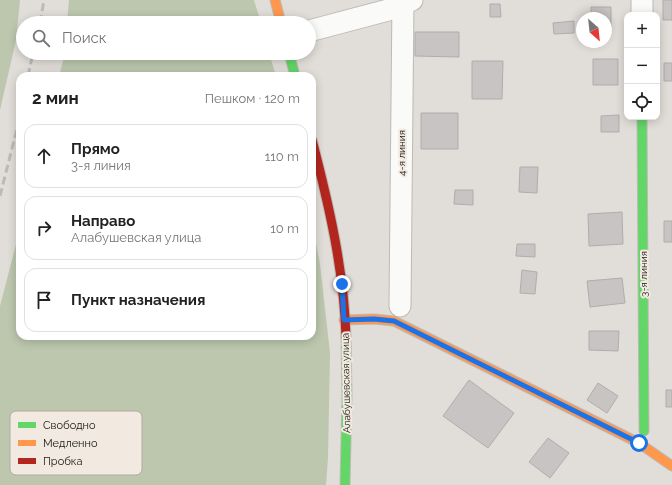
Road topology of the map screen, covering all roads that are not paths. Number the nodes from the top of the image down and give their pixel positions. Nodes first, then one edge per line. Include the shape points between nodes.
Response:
1 (275, 0) edge
2 (642, 0) edge
3 (406, 1) edge
4 (642, 12) edge
5 (279, 16) edge
6 (316, 28) edge
7 (291, 60) edge
8 (294, 72) edge
9 (642, 120) edge
10 (316, 155) edge
11 (400, 306) dead end
12 (344, 320) junction
13 (644, 431) dead end
14 (672, 466) edge
15 (345, 485) edge

1 - 5 street
2 - 4 street
3 - 6 street via 388,10
3 - 11 street, 4-я линия
7 - 8 street
9 - 13 street, 3-я линия
10 - 12 street, Алабушевская улица via 336,242
12 - 14 street via 394,321 639,443
12 - 15 street, Алабушевская улица via 348,424

